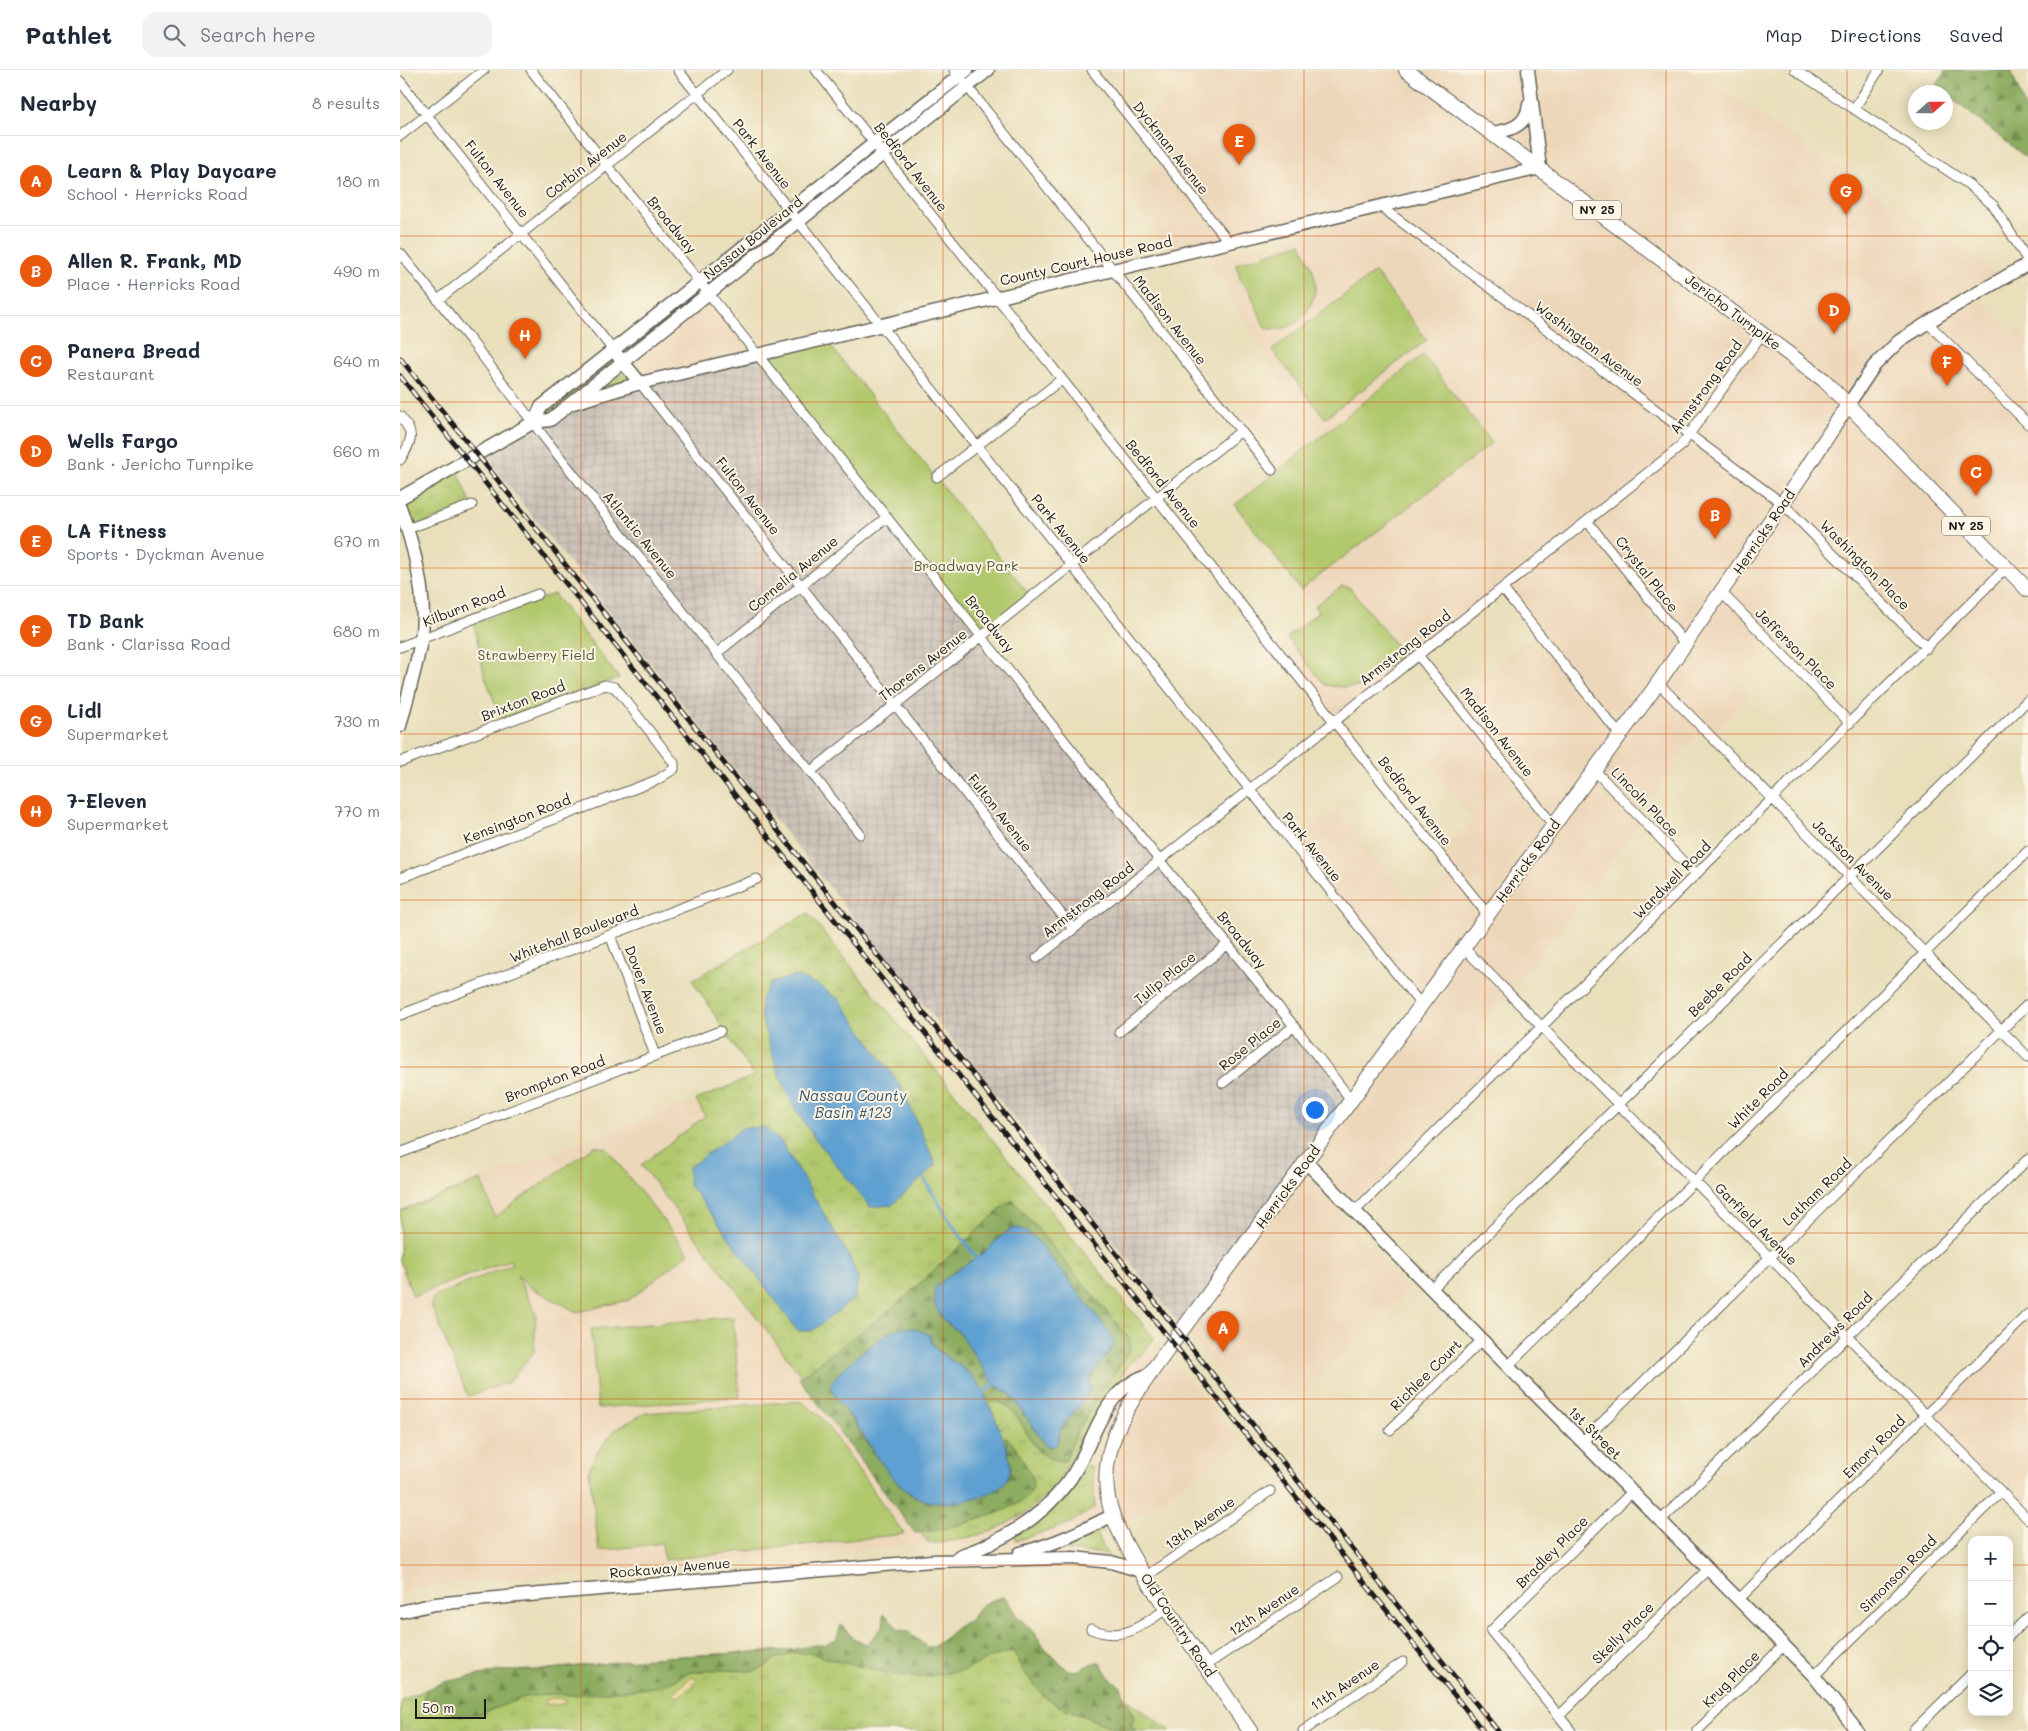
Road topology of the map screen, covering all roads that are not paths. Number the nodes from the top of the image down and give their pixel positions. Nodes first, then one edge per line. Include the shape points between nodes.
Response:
1 (484, 70) edge
2 (531, 70) edge
3 (678, 70) edge
4 (727, 70) edge
5 (816, 70) edge
6 (988, 70) edge
7 (1092, 70) edge
8 (1406, 70) edge
9 (1796, 70) edge
10 (1879, 70) edge
11 (960, 72) edge
12 (1528, 74) edge
13 (400, 81) edge
14 (967, 86) junction
15 (697, 94) junction
16 (1854, 109) junction
17 (427, 115) junction
18 (1493, 133) junction
19 (400, 136) edge
20 (874, 143) junction
21 (883, 154) junction
22 (607, 165) junction
23 (1540, 168) junction
24 (1381, 206) junction
25 (790, 210) junction
26 (798, 222) junction
27 (521, 234) junction
28 (1229, 242) junction
29 (400, 253) edge
30 (2027, 264) edge
31 (1113, 270) junction
32 (700, 282) junction
33 (709, 293) junction
34 (997, 298) junction
35 (438, 300) junction
36 (1927, 322) junction
37 (881, 326) junction
38 (1762, 334) junction
39 (613, 350) junction
40 (759, 356) junction
41 (623, 362) junction
42 (1062, 379) junction
43 (640, 383) junction
44 (573, 403) junction
45 (1848, 405) junction
46 (400, 416) edge
47 (534, 422) junction
48 (2028, 424) edge
49 (1240, 430) junction
50 (1689, 435) junction
51 (409, 445) junction
52 (977, 446) junction
53 (400, 450) edge
54 (400, 460) edge
55 (1272, 470) dead end
56 (937, 477) dead end
57 (1156, 497) junction
58 (400, 498) edge
59 (1782, 503) junction
60 (472, 505) dead end
61 (400, 507) edge
62 (887, 517) junction
63 (1587, 521) junction
64 (407, 529) junction
65 (1071, 565) junction
66 (2006, 568) junction
67 (801, 586) junction
68 (1503, 589) junction
69 (2028, 590) edge
70 (1722, 593) junction
71 (538, 594) dead end
72 (982, 636) junction
73 (421, 638) junction
74 (1686, 645) junction
75 (400, 646) edge
76 (1927, 648) junction
77 (717, 654) junction
78 (1418, 655) junction
79 (1658, 683) junction
80 (2028, 700) edge
81 (895, 705) junction
82 (1334, 722) junction
83 (1850, 723) junction
84 (400, 726) edge
85 (1620, 735) junction
86 (400, 762) edge
87 (1594, 770) junction
88 (810, 772) junction
89 (643, 785) joint
90 (1250, 790) junction
91 (1774, 799) junction
92 (1554, 826) junction
93 (860, 834) dead end
94 (2028, 851) edge
95 (1160, 860) junction
96 (1696, 875) junction
97 (1850, 876) junction
98 (400, 878) edge
99 (757, 879) dead end
100 (1488, 916) junction
101 (1073, 929) junction
102 (610, 935) junction
103 (1228, 944) junction
104 (1464, 948) junction
105 (1926, 953) junction
106 (1036, 958) dead end
107 (2028, 1004) edge
108 (1422, 1006) junction
109 (400, 1015) edge
110 (1294, 1026) junction
111 (1543, 1027) junction
112 (2002, 1030) junction
113 (720, 1031) dead end
114 (1119, 1032) dead end
115 (655, 1055) junction
116 (2028, 1057) edge
117 (1223, 1083) dead end
118 (1352, 1101) junction
119 (1618, 1104) junction
120 (400, 1153) edge
121 (2028, 1158) edge
122 (1306, 1162) junction
123 (1694, 1181) junction
124 (1355, 1211) junction
125 (1770, 1258) junction
126 (1432, 1289) junction
127 (2028, 1314) edge
128 (1848, 1336) junction
129 (1482, 1340) junction
130 (1508, 1366) junction
131 (1151, 1374) junction
132 (1925, 1415) junction
133 (1390, 1430) dead end
134 (1582, 1442) junction
135 (1270, 1490) dead end
136 (1632, 1492) junction
137 (2001, 1492) junction
138 (1113, 1516) junction
139 (2028, 1519) edge
140 (1660, 1521) junction
141 (993, 1559) junction
142 (944, 1561) junction
143 (1708, 1569) junction
144 (1143, 1574) junction
145 (1338, 1577) dead end
146 (1738, 1600) junction
147 (1166, 1609) junction
148 (400, 1612) edge
149 (2028, 1617) edge
150 (1091, 1629) dead end
151 (2013, 1632) edge
152 (1783, 1646) junction
153 (1403, 1662) dead end
154 (1205, 1666) junction
155 (1814, 1676) junction
156 (1968, 1677) edge
157 (1559, 1716) junction
158 (1854, 1730) edge
159 (1250, 1731) edge
160 (1302, 1731) edge
161 (1571, 1731) edge
162 (1697, 1731) edge
163 (1913, 1731) edge

1 - 17 street
2 - 22 street, Broadway
3 - 15 street, Park Avenue
4 - 15 street, Corbin Avenue
5 - 20 street, Bedford Avenue
6 - 14 main road, Nassau Boulevard
7 - 28 street, Dyckman Avenue
8 - 18 main road, Jericho Turnpike / NY 25
9 - 16 street
10 - 16 street
11 - 14 street, Madison Avenue
11 - 20 main road, Nassau Boulevard
12 - 18 main road via 1526,116 1517,126
12 - 23 main road
13 - 17 street, Fulton Avenue
14 - 21 main road, Nassau Boulevard
14 - 31 street, Madison Avenue
15 - 22 street, Corbin Avenue
15 - 25 street, Park Avenue
16 - 30 street via 1987,199 2002,218
17 - 19 street
17 - 27 street, Fulton Avenue
18 - 23 main road, Jericho Turnpike / NY 25
20 - 21 street, Bedford Avenue
20 - 25 main road, Nassau Boulevard
21 - 26 main road, Nassau Boulevard
21 - 34 street, Bedford Avenue
22 - 27 street, Corbin Avenue
22 - 32 street, Broadway
23 - 24 main road, County Court House Road
23 - 38 main road, Jericho Turnpike / NY 25
24 - 28 main road, County Court House Road
24 - 50 street, Washington Avenue
25 - 26 street, Park Avenue
25 - 32 main road, Nassau Boulevard
26 - 33 main road, Nassau Boulevard
26 - 37 street, Park Avenue
27 - 35 street, Corbin Avenue
27 - 39 street, Fulton Avenue
28 - 31 main road, County Court House Road
29 - 35 street, Atlantic Avenue
30 - 36 main road, Herricks Road
31 - 34 main road, County Court House Road
31 - 49 street, Madison Avenue
32 - 33 street, Broadway
32 - 39 main road, Nassau Boulevard
33 - 40 street, Broadway
33 - 41 main road, Nassau Boulevard
34 - 37 main road, County Court House Road
34 - 42 street, Bedford Avenue
35 - 47 street, Atlantic Avenue
36 - 45 main road, Herricks Road via 1884,354
36 - 48 street
37 - 40 main road, County Court House Road
37 - 52 street, Park Avenue
38 - 45 main road, Jericho Turnpike / NY 25 via 1824,380
38 - 50 street, Armstrong Road
39 - 41 main road, Fulton Avenue
39 - 47 main road, Nassau Boulevard via 541,407
40 - 43 main road, County Court House Road
40 - 62 street, Broadway
41 - 43 main road, Fulton Avenue
41 - 44 main road, Nassau Boulevard
42 - 52 street
42 - 57 street, Bedford Avenue
43 - 44 main road, County Court House Road
43 - 67 street, Fulton Avenue
44 - 47 main road, Nassau Boulevard via 550,420
45 - 59 main road, Herricks Road
45 - 66 main road, Jericho Turnpike / NY 25
46 - 51 street via 410,430
47 - 58 main road, Nassau Boulevard
47 - 77 street, Atlantic Avenue
49 - 55 street, Madison Avenue
49 - 57 street, Thorens Avenue
50 - 59 street, Washington Avenue
50 - 63 street, Armstrong Road via 1680,447
51 - 53 street
51 - 54 street
52 - 56 street
52 - 65 street, Park Avenue
57 - 65 street, Thorens Avenue
57 - 82 street, Bedford Avenue
59 - 70 main road, Herricks Road
59 - 76 street, Washington Place
60 - 64 street
61 - 64 main road
62 - 67 street, Cornelia Avenue
62 - 72 street, Broadway
63 - 68 street, Armstrong Road
63 - 74 street, Crystal Place
64 - 73 main road via 419,581
65 - 72 street, Thorens Avenue
65 - 90 street, Park Avenue
66 - 69 main road, Jericho Turnpike / NY 25
66 - 76 street, Wardwell Road
67 - 77 street, Cornelia Avenue
67 - 81 street, Fulton Avenue
68 - 78 street, Armstrong Road
68 - 85 street
70 - 74 main road, Herricks Road
70 - 83 street, Jefferson Place
71 - 73 street, Kilburn Road
72 - 81 street, Thorens Avenue
72 - 95 street, Broadway
73 - 75 street, Kilburn Road
73 - 84 main road
74 - 79 main road, Herricks Road
76 - 83 street, Wardwell Road
77 - 88 street, Atlantic Avenue
78 - 82 street, Armstrong Road
78 - 92 street, Madison Avenue
79 - 85 main road, Herricks Road
79 - 91 street, Jackson Avenue
80 - 97 street, Beebe Road
81 - 88 street, Thorens Avenue
81 - 101 street, Fulton Avenue
82 - 90 street, Armstrong Road
82 - 100 street, Bedford Avenue
83 - 91 street, Wardwell Road
85 - 87 main road, Herricks Road
86 - 89 street, Brixton Road via 604,685 614,687 674,763 674,769 668,774
87 - 92 main road, Herricks Road
87 - 96 street, Lincoln Place
88 - 93 street, Atlantic Avenue
89 - 98 street, Kensington Road
90 - 95 street, Armstrong Road
90 - 108 street, Park Avenue
91 - 96 street, Wardwell Road
91 - 97 street, Jackson Avenue
92 - 100 main road, Herricks Road
94 - 105 street, White Road
95 - 101 street, Armstrong Road
95 - 103 street, Broadway
96 - 111 street, Wardwell Road
97 - 105 street, Jackson Avenue
97 - 119 street, Beebe Road
99 - 102 street, Whitehall Boulevard
100 - 104 main road, Herricks Road
101 - 106 street, Armstrong Road
102 - 109 street, Whitehall Boulevard
102 - 115 street, Dover Avenue
103 - 110 street, Broadway
103 - 114 street, Tulip Place
104 - 108 main road, Herricks Road
104 - 111 street, Garfield Avenue
105 - 112 street, Jackson Avenue
105 - 123 street, White Road
107 - 112 street, Latham Road
108 - 118 main road, Herricks Road
110 - 117 street, Rose Place
110 - 118 street, Broadway
111 - 119 street, Garfield Avenue
111 - 124 street, Wardwell Road
112 - 116 street, Jackson Avenue
112 - 125 street, Latham Road
113 - 115 street, Brompton Road
115 - 120 street, Brompton Road
118 - 122 main road, Herricks Road
119 - 123 street, Garfield Avenue
119 - 126 street, Beebe Road
121 - 128 street, Andrews Road
122 - 124 main road, 1st Street
122 - 131 main road, Herricks Road
123 - 125 street, Garfield Avenue
123 - 130 street, White Road
124 - 126 main road, 1st Street
125 - 128 street, Garfield Avenue
125 - 134 street, Latham Road
126 - 129 main road, 1st Street
127 - 132 street, Emory Road
128 - 132 street, Garfield Avenue
128 - 140 street, Andrews Road
129 - 130 main road, 1st Street
129 - 133 street, Richlee Court
130 - 134 main road, 1st Street
131 - 138 main road, Herricks Road via 1122,1417 1108,1454 1108,1491
131 - 142 main road, Rockaway Avenue via 1126,1386 1106,1407 1068,1482 1036,1515 1012,1533 981,1549
132 - 137 street, Garfield Avenue
132 - 146 street, Emory Road
134 - 136 main road, 1st Street
135 - 144 street, 13th Avenue
136 - 140 main road, 1st Street
136 - 157 street, Bradley Place via 1491,1631
137 - 139 street, Garfield Avenue
137 - 155 street, Simonson Road
138 - 141 main road, Rockaway Avenue via 1041,1548
138 - 144 main road, Old Country Road
140 - 143 main road, 1st Street
141 - 142 main road, Rockaway Avenue
141 - 144 main road, Rockaway Avenue via 1073,1558 1111,1562
142 - 148 main road, Rockaway Avenue via 517,1596 435,1604
143 - 146 main road, 1st Street
143 - 157 street, Skelly Place
144 - 147 main road, Old Country Road
145 - 154 street, 12th Avenue
146 - 152 main road, 1st Street
147 - 150 street via 1121,1634 1103,1634
147 - 154 main road, Old Country Road
149 - 151 street
152 - 155 main road, 1st Street
152 - 162 street, Krug Place
153 - 160 street, 11th Avenue
154 - 159 main road, Old Country Road
155 - 158 main road, 1st Street
156 - 163 street
157 - 161 street

